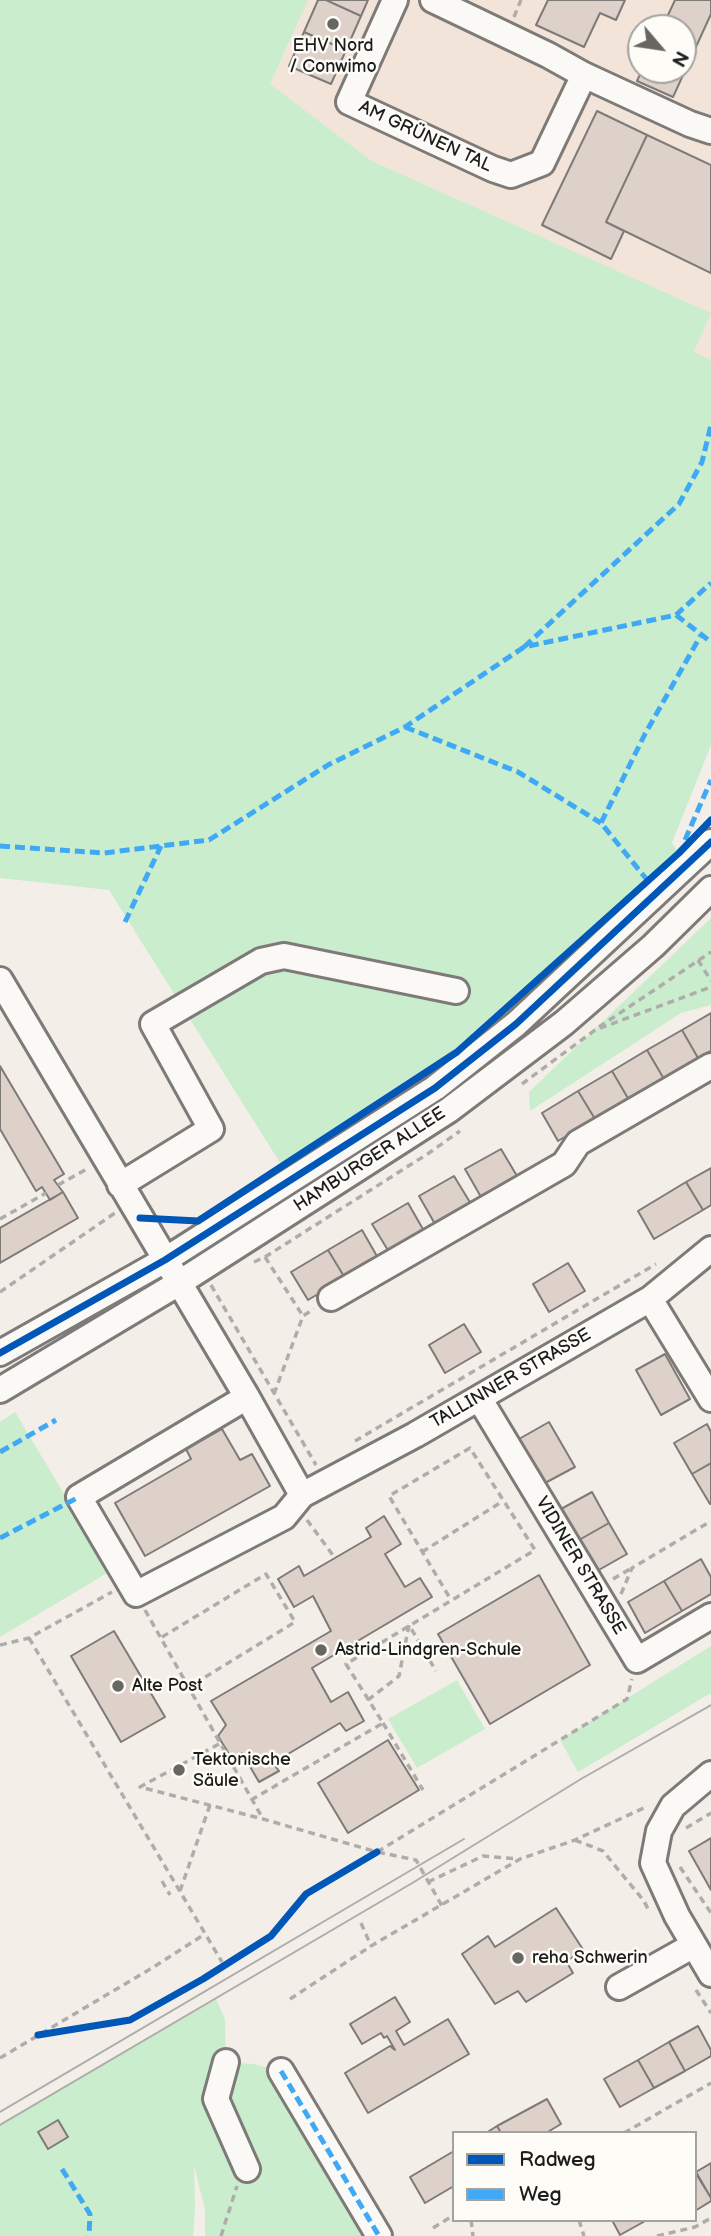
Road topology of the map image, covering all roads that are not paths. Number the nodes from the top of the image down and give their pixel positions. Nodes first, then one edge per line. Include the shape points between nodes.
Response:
1 (395, 0) edge
2 (433, 0) edge
3 (584, 75) junction
4 (711, 131) edge
5 (711, 842) edge
6 (711, 889) edge
7 (0, 980) edge
8 (456, 991) dead end
9 (711, 1066) edge
10 (125, 1193) junction
11 (710, 1252) edge
12 (165, 1260) junction
13 (179, 1283) junction
14 (331, 1298) road end
15 (650, 1299) junction
16 (0, 1353) edge
17 (0, 1390) edge
18 (247, 1397) junction
19 (479, 1398) junction
20 (711, 1399) edge
21 (297, 1493) junction
22 (711, 1616) edge
23 (711, 1774) edge
24 (694, 1945) junction
25 (704, 1982) edge
26 (620, 1987) dead end
27 (226, 2062) dead end
28 (281, 2071) dead end
29 (247, 2169) road end
30 (379, 2236) edge

1 - 3 street, AM GRÜNEN TAL via 349,102 493,169 511,175 541,163
2 - 3 street
3 - 4 street
5 - 12 street, HAMBURGER ALLEE via 516,1024 435,1088
6 - 13 street, HAMBURGER ALLEE via 564,1023 449,1110
7 - 10 street
8 - 10 street via 284,956 261,961 153,1024 211,1129
9 - 14 street via 578,1143 564,1164
10 - 12 street
11 - 15 street, TALLINNER STRASSE
12 - 13 street
12 - 16 street, HAMBURGER ALLEE
13 - 17 street, HAMBURGER ALLEE
13 - 18 street
15 - 19 street, TALLINNER STRASSE
15 - 20 street
18 - 21 street
18 - 21 street, TALLINNER STRASSE via 79,1497 136,1594 284,1517
19 - 21 street, TALLINNER STRASSE
19 - 22 street, VIDINER STRASSE via 637,1660
23 - 24 street via 673,1806 659,1831 653,1863
24 - 25 street
24 - 26 street
27 - 29 street via 216,2099
28 - 30 street

